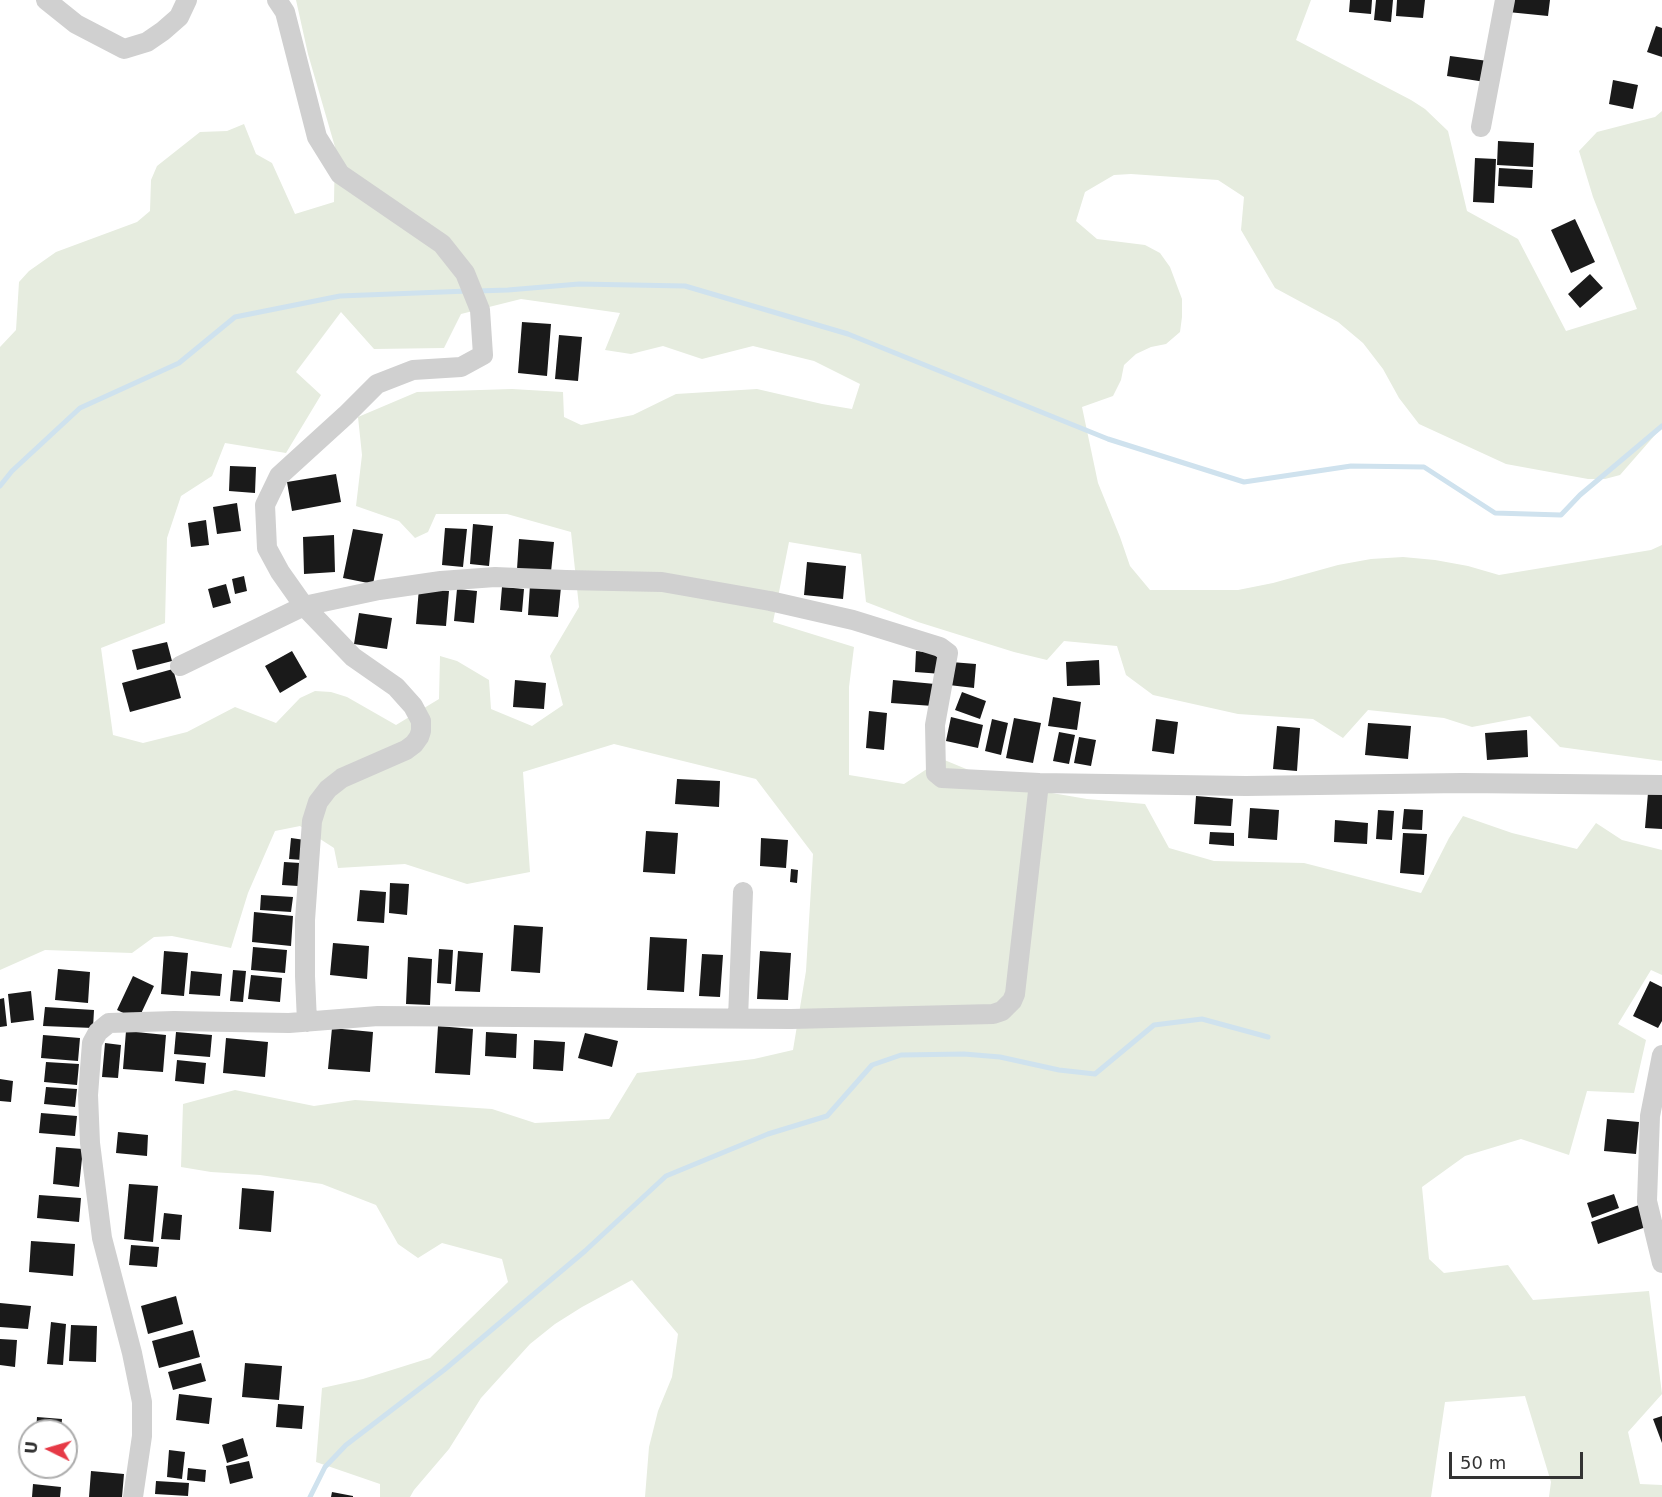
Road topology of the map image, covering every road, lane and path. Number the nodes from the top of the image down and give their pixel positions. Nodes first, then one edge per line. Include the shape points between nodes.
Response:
1 (46, 0) edge
2 (187, 0) edge
3 (277, 0) edge
4 (1506, 0) edge
5 (1481, 127) dead end
6 (304, 606) junction
7 (180, 666) dead end
8 (1039, 783) junction
9 (1662, 785) edge
10 (743, 892) dead end
11 (738, 1018) junction
12 (307, 1022) junction
13 (1662, 1055) edge
14 (1662, 1263) edge
15 (133, 1497) edge

1 - 2 street via 76,24 124,49 147,42 163,31 179,17
3 - 6 street via 285,12 317,137 340,174 442,243 465,273 480,310 483,355 461,367 413,370 377,384 279,476 265,505 267,548
4 - 5 street
6 - 7 street
6 - 8 street via 379,590 495,577 662,582 853,620 940,647 948,653 935,724 936,773 942,778
6 - 12 street via 353,657 396,687 421,721 414,744 342,778 318,802 312,821 305,920
8 - 9 street
8 - 11 street via 1015,994 1002,1011
10 - 11 street
11 - 12 street via 378,1016
12 - 15 street via 110,1023 92,1043 90,1143 102,1238 142,1402 142,1436
13 - 14 street via 1650,1116 1647,1201

